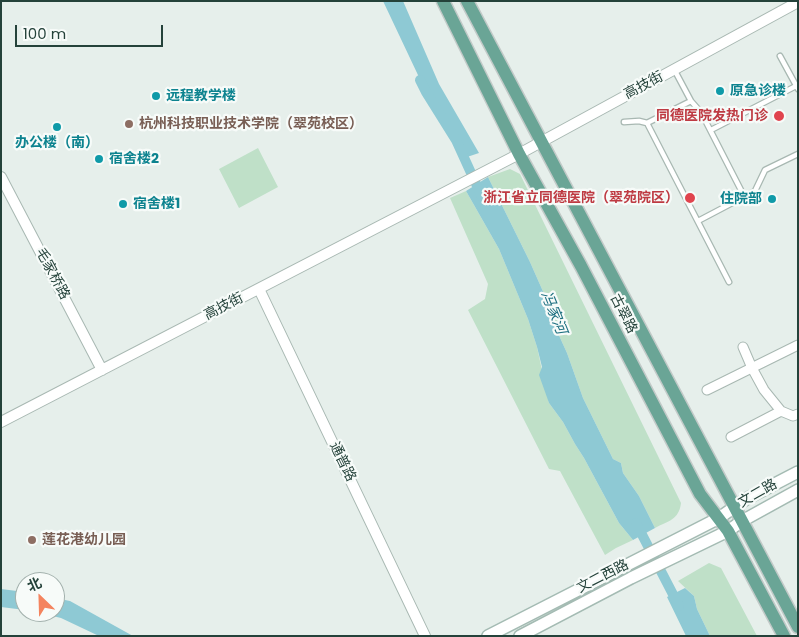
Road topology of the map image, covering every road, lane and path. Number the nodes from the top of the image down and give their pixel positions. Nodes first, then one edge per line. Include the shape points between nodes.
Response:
1 (443, 1) edge
2 (467, 1) edge
3 (798, 2) edge
4 (780, 56) dead end
5 (674, 70) junction
6 (797, 87) edge
7 (691, 101) junction
8 (624, 122) dead end
9 (646, 123) junction
10 (711, 130) junction
11 (541, 142) junction
12 (519, 154) junction
13 (798, 154) edge
14 (1, 178) edge
15 (744, 196) junction
16 (698, 221) junction
17 (729, 282) dead end
18 (259, 289) junction
19 (798, 345) edge
20 (743, 347) dead end
21 (752, 368) junction
22 (102, 370) junction
23 (707, 390) dead end
24 (781, 411) junction
25 (798, 414) edge
26 (1, 422) edge
27 (731, 437) dead end
28 (798, 472) edge
29 (798, 490) edge
30 (734, 508) junction
31 (719, 518) junction
32 (742, 521) junction
33 (728, 530) junction
34 (798, 627) edge
35 (425, 636) edge
36 (488, 636) edge
37 (520, 636) edge
38 (784, 636) edge

1 - 12 main road, 古翠路
2 - 11 main road, 古翠路
3 - 5 street, 高技街
4 - 6 lane
5 - 7 lane
5 - 11 street, 高技街
6 - 10 lane
7 - 9 lane
7 - 10 lane
8 - 9 lane
9 - 16 lane
10 - 15 lane
11 - 12 street, 高技街
11 - 30 main road, 古翠路
12 - 18 street, 高技街
12 - 31 main road, 古翠路 via 700,494
13 - 15 lane via 765,170 755,191
14 - 22 street, 毛家桥路
15 - 16 lane
16 - 17 lane
18 - 22 street, 高技街
18 - 35 street, 通普路
19 - 21 street
20 - 21 street
21 - 23 street
21 - 24 street
22 - 26 street, 高技街
24 - 25 street via 793,416
24 - 27 street
28 - 30 main road, 文二路
29 - 32 main road, 文二路
30 - 31 main road, 文二路
30 - 32 main road, 古翠路
31 - 33 main road, 古翠路
31 - 36 main road, 文二西路
32 - 33 main road, 文二路
32 - 34 main road, 古翠路
33 - 37 main road, 文二西路
33 - 38 main road, 古翠路

